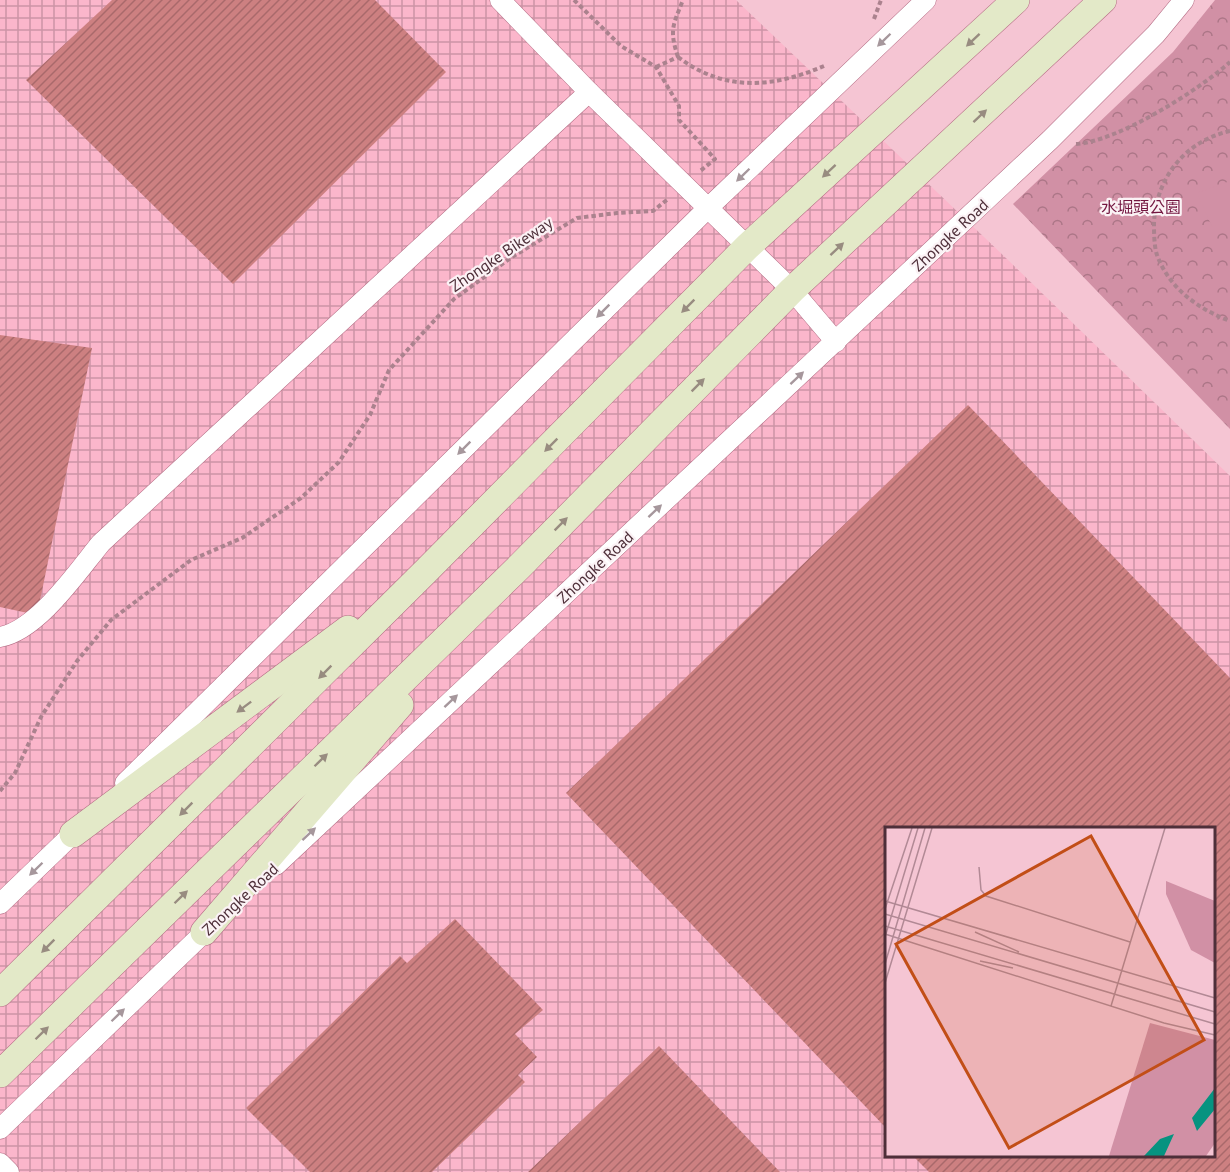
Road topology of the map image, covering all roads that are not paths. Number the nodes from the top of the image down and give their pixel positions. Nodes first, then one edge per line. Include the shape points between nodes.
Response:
1 (500, 0) edge
2 (926, 0) edge
3 (1016, 0) edge
4 (1103, 0) edge
5 (1184, 0) edge
6 (589, 92) junction
7 (708, 208) junction
8 (747, 247) junction
9 (792, 290) junction
10 (836, 342) junction
11 (520, 566) junction
12 (426, 571) junction
13 (0, 637) edge
14 (73, 834) junction
15 (0, 904) edge
16 (204, 932) junction
17 (0, 993) edge
18 (0, 1074) edge
19 (0, 1128) edge
20 (0, 1163) edge
21 (9, 1172) edge

1 - 6 street
2 -> 7 street
3 -> 8 street
9 -> 4 street
5 - 10 street, Zhongke Road via 1156,34 1050,140
6 - 7 street
6 - 13 street via 101,543 49,606 12,635
7 - 8 street
7 -> 14 street
8 - 9 street
8 -> 12 street
9 - 10 street
11 -> 9 street
16 -> 10 street, Zhongke Road
11 - 16 street
18 -> 11 street
12 -> 14 street
12 -> 17 street
14 -> 15 street
19 -> 16 street, Zhongke Road
20 - 21 street

